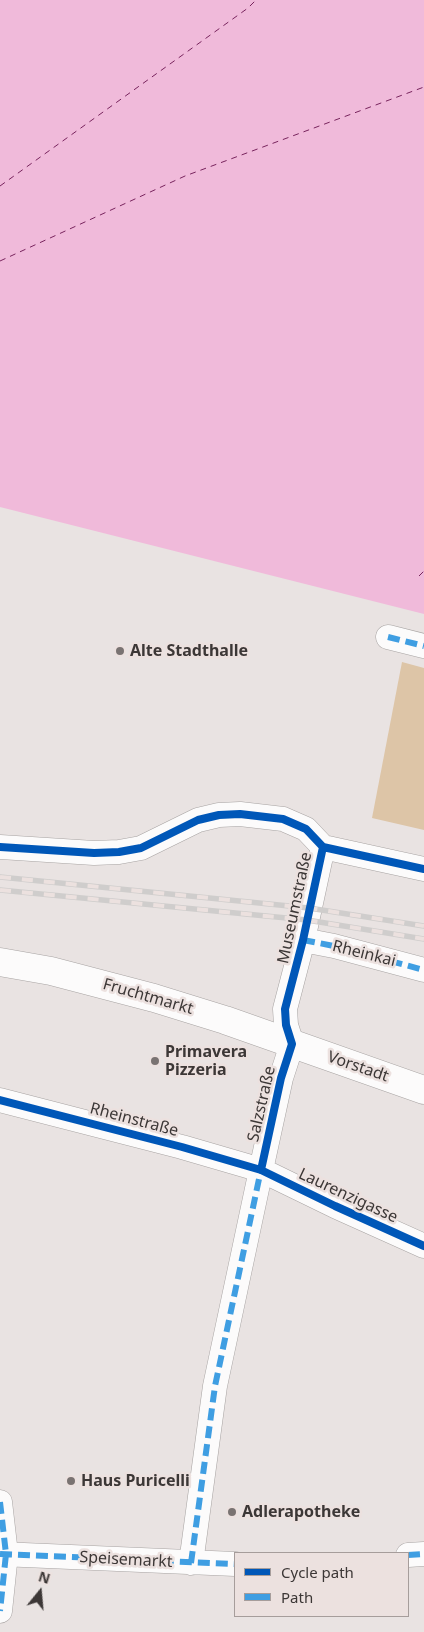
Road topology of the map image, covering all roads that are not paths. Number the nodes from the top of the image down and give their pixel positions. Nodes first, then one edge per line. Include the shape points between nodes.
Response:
1 (388, 637) dead end
2 (424, 646) edge
3 (323, 846) junction
4 (0, 847) edge
5 (424, 869) edge
6 (303, 940) junction
7 (0, 962) edge
8 (424, 970) edge
9 (292, 1044) junction
10 (424, 1090) edge
11 (0, 1100) edge
12 (261, 1170) junction
13 (424, 1246) edge
14 (203, 1480) joint
15 (0, 1502) edge
16 (3, 1554) edge
17 (424, 1554) edge
18 (409, 1555) edge
19 (191, 1563) junction
20 (234, 1564) edge
21 (0, 1610) edge

1 - 2 street
3 - 4 street, Museumstraße via 306,829 283,819 219,814 198,820 141,848 119,852
3 - 5 street
3 - 6 street, Museumstraße
6 - 8 street, Rheinkai
6 - 9 street, Museumstraße via 285,1009
7 - 9 main road, Fruchtmarkt via 51,971 154,998
9 - 10 main road, Vorstadt
9 - 12 street, Salzstraße via 281,1078
11 - 12 street, Rheinstraße
12 - 13 street, Laurenzigasse
12 - 14 street, Salzstraße via 215,1386
14 - 19 street, Speisemarkt
15 - 16 street
16 - 19 street, Speisemarkt
16 - 21 street
17 - 18 street
19 - 20 street

